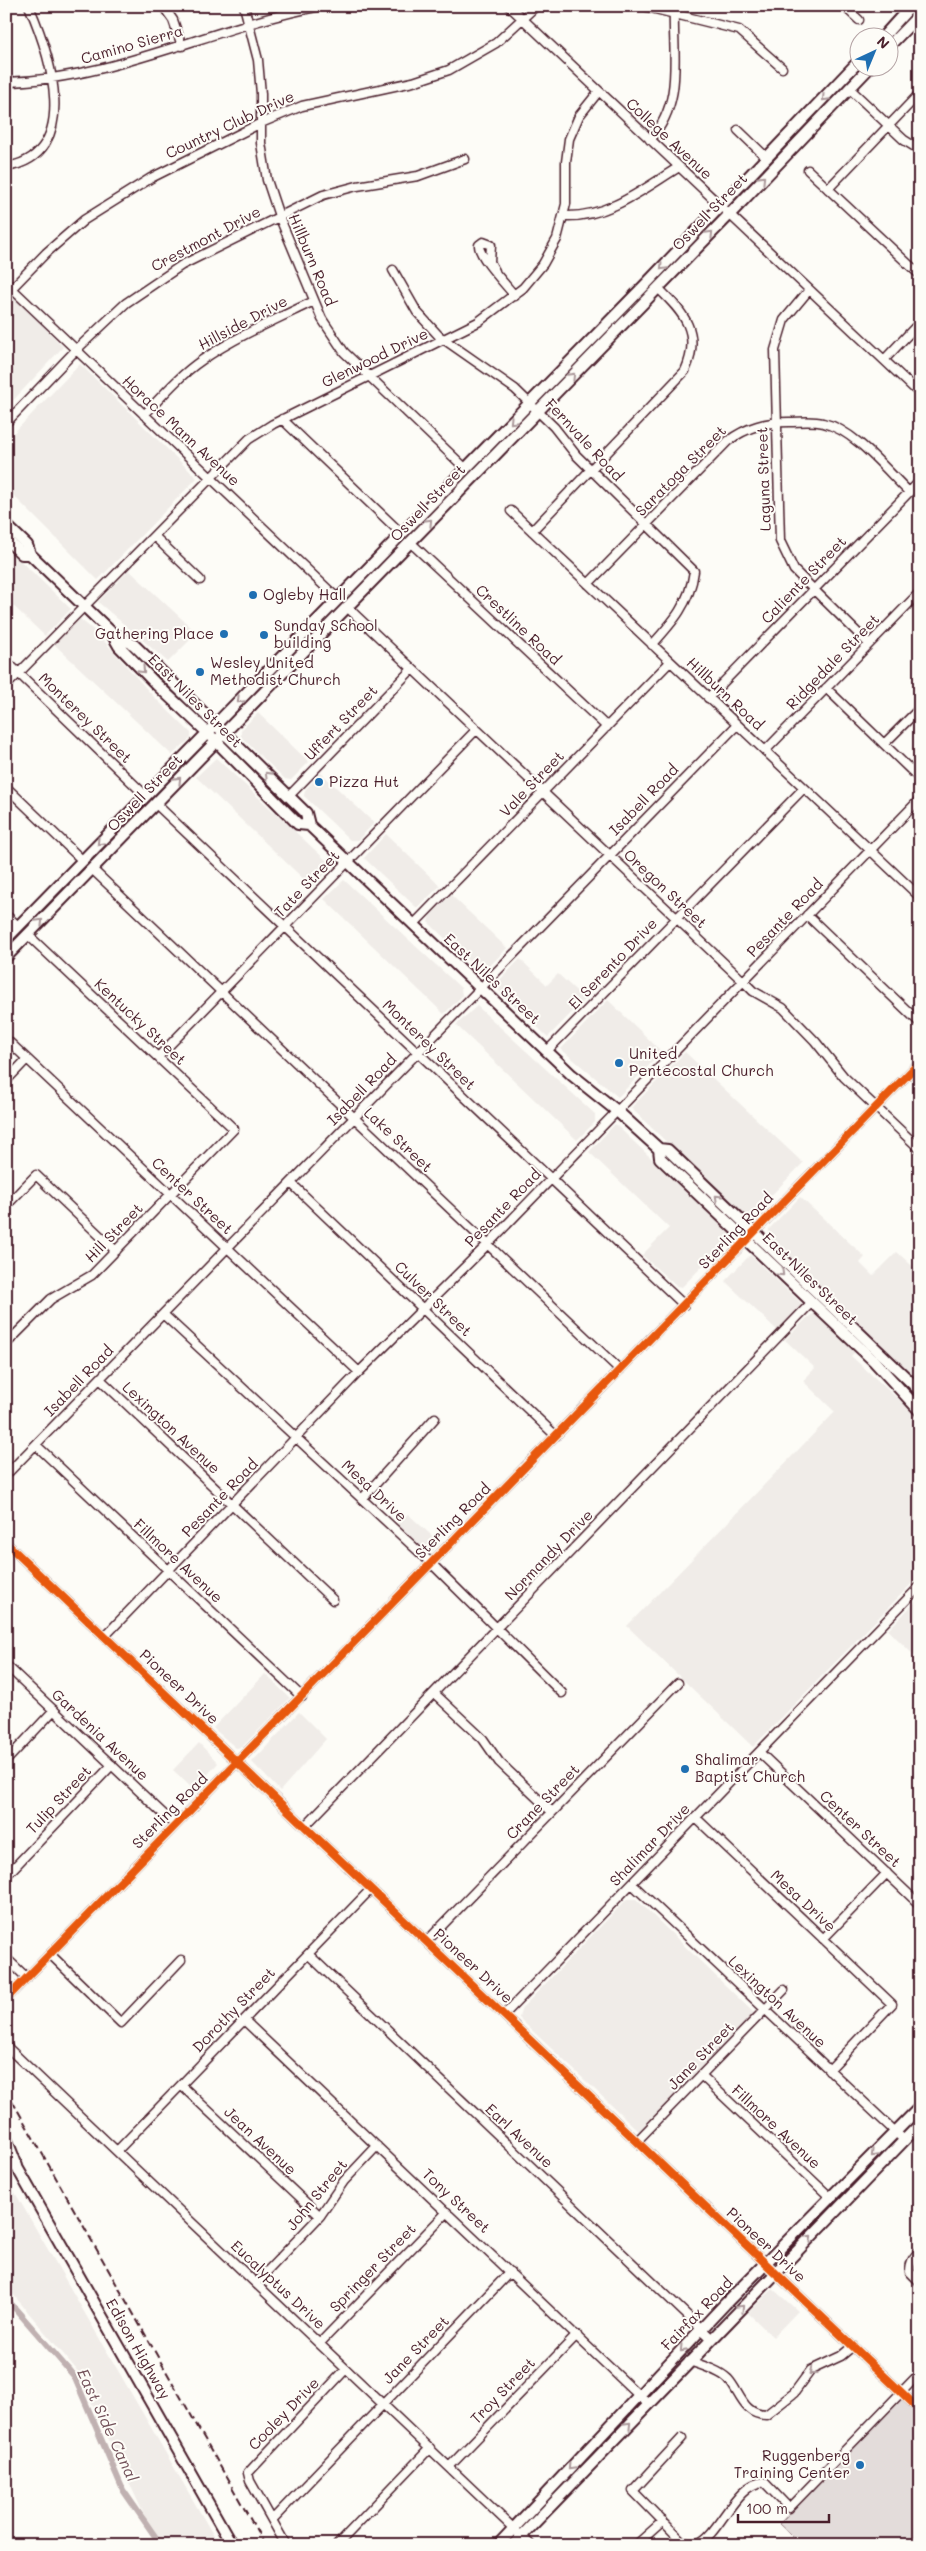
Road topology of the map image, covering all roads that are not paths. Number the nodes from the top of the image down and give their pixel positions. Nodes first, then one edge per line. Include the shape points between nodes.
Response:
1 (29, 6) edge
2 (162, 6) edge
3 (244, 6) edge
4 (321, 6) edge
5 (509, 6) edge
6 (536, 6) edge
7 (642, 6) edge
8 (844, 6) edge
9 (911, 6) edge
10 (918, 6) edge
11 (674, 10) edge
12 (920, 14) edge
13 (522, 19) junction
14 (859, 20) dead end
15 (249, 23) junction
16 (891, 28) edge
17 (905, 29) junction
18 (898, 36) edge
19 (182, 46) junction
20 (782, 68) dead end
21 (848, 73) edge
22 (851, 78) edge
23 (858, 78) edge
24 (51, 79) junction
25 (6, 82) edge
26 (849, 88) junction
27 (599, 91) junction
28 (920, 93) edge
29 (261, 123) junction
30 (888, 126) junction
31 (738, 130) dead end
32 (650, 140) junction
33 (920, 150) edge
34 (767, 158) junction
35 (465, 159) dead end
36 (6, 167) edge
37 (679, 167) junction
38 (808, 170) dead end
39 (828, 189) junction
40 (721, 207) junction
41 (729, 215) junction
42 (279, 216) junction
43 (564, 216) junction
44 (393, 270) dead end
45 (495, 271) dead end
46 (920, 275) edge
47 (9, 286) edge
48 (658, 288) junction
49 (809, 290) junction
50 (515, 296) junction
51 (314, 301) junction
52 (920, 322) edge
53 (443, 340) junction
54 (76, 350) junction
55 (884, 360) junction
56 (369, 376) junction
57 (920, 394) edge
58 (530, 403) junction
59 (538, 411) junction
60 (144, 415) junction
61 (282, 419) junction
62 (776, 422) junction
63 (6, 423) edge
64 (466, 469) junction
65 (591, 470) junction
66 (210, 478) junction
67 (920, 481) edge
68 (909, 492) junction
69 (511, 511) dead end
70 (646, 524) junction
71 (6, 525) edge
72 (532, 531) junction
73 (402, 534) junction
74 (154, 536) junction
75 (6, 539) edge
76 (410, 542) junction
77 (386, 550) junction
78 (30, 554) junction
79 (200, 580) dead end
80 (588, 584) junction
81 (813, 590) junction
82 (920, 592) edge
83 (337, 598) junction
84 (85, 606) junction
85 (346, 607) junction
86 (111, 632) junction
87 (652, 644) junction
88 (869, 644) junction
89 (299, 656) junction
90 (6, 661) edge
91 (670, 662) junction
92 (412, 669) junction
93 (19, 673) junction
94 (6, 686) edge
95 (826, 688) junction
96 (708, 698) junction
97 (920, 708) edge
98 (216, 724) junction
99 (737, 725) junction
100 (607, 727) junction
101 (476, 730) junction
102 (224, 732) junction
103 (212, 737) junction
104 (884, 744) junction
105 (765, 751) junction
106 (920, 779) edge
107 (6, 787) edge
108 (804, 788) junction
109 (543, 792) junction
110 (146, 795) junction
111 (289, 796) junction
112 (920, 799) edge
113 (156, 804) junction
114 (309, 825) junction
115 (870, 850) junction
116 (609, 856) junction
117 (82, 860) junction
118 (347, 862) junction
119 (92, 869) junction
120 (920, 897) edge
121 (6, 915) edge
122 (807, 916) junction
123 (676, 918) junction
124 (413, 925) junction
125 (18, 926) junction
126 (285, 926) junction
127 (28, 934) junction
128 (6, 939) edge
129 (6, 957) edge
130 (743, 981) junction
131 (480, 988) junction
132 (222, 991) junction
133 (920, 1023) edge
134 (6, 1040) edge
135 (546, 1051) junction
136 (417, 1053) junction
137 (158, 1057) junction
138 (27, 1059) junction
139 (920, 1062) edge
140 (6, 1081) edge
141 (876, 1107) junction
142 (617, 1110) junction
143 (355, 1118) junction
144 (234, 1129) joint
145 (920, 1149) edge
146 (551, 1179) junction
147 (291, 1183) junction
148 (170, 1195) junction
149 (6, 1206) edge
150 (750, 1235) junction
151 (488, 1244) junction
152 (227, 1248) junction
153 (116, 1251) junction
154 (812, 1302) junction
155 (684, 1305) junction
156 (423, 1308) junction
157 (163, 1314) junction
158 (860, 1334) junction
159 (6, 1344) edge
160 (879, 1366) junction
161 (620, 1370) junction
162 (360, 1372) junction
163 (100, 1380) junction
164 (920, 1391) edge
165 (920, 1398) edge
166 (920, 1411) edge
167 (436, 1418) dead end
168 (556, 1436) junction
169 (295, 1438) junction
170 (36, 1445) junction
171 (6, 1475) edge
172 (362, 1499) junction
173 (233, 1506) junction
174 (6, 1543) edge
175 (431, 1563) junction
176 (169, 1571) junction
177 (920, 1586) edge
178 (332, 1600) dead end
179 (496, 1629) junction
180 (105, 1636) junction
181 (6, 1665) edge
182 (678, 1682) dead end
183 (434, 1692) junction
184 (562, 1693) dead end
185 (302, 1697) junction
186 (54, 1710) junction
187 (759, 1752) junction
188 (6, 1761) edge
189 (238, 1763) junction
190 (112, 1765) junction
191 (552, 1812) junction
192 (696, 1818) junction
193 (175, 1824) junction
194 (305, 1826) junction
195 (887, 1873) junction
196 (6, 1876) edge
197 (632, 1884) junction
198 (371, 1889) junction
199 (920, 1904) edge
200 (823, 1939) junction
201 (427, 1942) junction
202 (50, 1954) junction
203 (308, 1954) junction
204 (6, 1958) edge
205 (181, 1960) dead end
206 (27, 1978) junction
207 (784, 1990) dead end
208 (6, 1999) edge
209 (765, 2010) junction
210 (504, 2015) junction
211 (244, 2020) junction
212 (6, 2046) edge
213 (829, 2070) junction
214 (701, 2075) junction
215 (181, 2085) junction
216 (920, 2107) edge
217 (920, 2124) edge
218 (896, 2131) junction
219 (6, 2138) edge
220 (904, 2140) junction
221 (637, 2141) junction
222 (377, 2146) junction
223 (117, 2151) junction
224 (6, 2156) edge
225 (18, 2169) junction
226 (831, 2198) junction
227 (447, 2212) junction
228 (320, 2216) junction
229 (920, 2250) edge
230 (767, 2264) junction
231 (510, 2272) junction
232 (775, 2273) junction
233 (920, 2282) edge
234 (256, 2283) junction
235 (702, 2328) junction
236 (577, 2335) junction
237 (711, 2338) junction
238 (320, 2343) junction
239 (853, 2346) junction
240 (689, 2361) junction
241 (346, 2369) junction
242 (920, 2373) edge
243 (901, 2392) junction
244 (639, 2395) junction
245 (383, 2403) junction
246 (648, 2404) junction
247 (920, 2410) edge
248 (682, 2438) dead end
249 (430, 2448) junction
250 (450, 2466) junction
251 (272, 2520) junction
252 (663, 2521) junction
253 (514, 2533) junction
254 (691, 2544) edge
255 (232, 2545) edge
256 (286, 2545) edge
257 (337, 2545) edge
258 (492, 2545) edge
259 (498, 2545) edge
260 (513, 2545) edge
261 (531, 2545) edge
262 (636, 2545) edge

1 - 24 street via 46,47
2 - 19 street via 173,20
3 - 15 street, Hillburn Road
4 - 15 street, Camino Sierra
5 - 13 street, College Avenue
6 - 13 street, Country Club Drive
7 - 11 street
8 - 14 street
9 - 16 main road
10 - 17 main road
11 - 20 street via 739,30
11 - 32 street via 672,104 665,122
12 - 17 main road
13 - 27 street, College Avenue
13 - 29 street, Country Club Drive via 488,48 449,70 413,82 316,102
15 - 19 street, Camino Sierra
15 - 29 street, Hillburn Road via 260,77
17 - 18 main road
19 - 24 street, Camino Sierra via 122,64
21 -> 34 main road, Oswell Street
22 - 26 main road
23 - 26 main road, Oswell Street
24 - 25 street, Camino Sierra
24 - 36 street via 55,111 49,137 30,159
26 - 30 street
41 -> 26 main road, Oswell Street
27 - 32 street, College Avenue
27 - 43 street, Glenwood Drive via 579,116 569,139
28 - 30 street
29 - 42 street, Hillburn Road via 264,164
29 - 47 street, Country Club Drive via 101,207
30 - 33 street
30 - 39 street
31 - 34 street
32 - 37 street, College Avenue
34 - 40 main road, Oswell Street
35 - 42 street, Crestmont Drive via 418,176 342,189
37 - 40 street, College Avenue
37 - 43 street via 607,210
38 - 39 street
39 - 46 street
40 - 41 street, College Avenue
40 -> 58 main road, Oswell Street
48 -> 41 main road, Oswell Street
41 - 49 street, College Avenue
42 - 51 street, Hillburn Road
42 - 54 street, Crestmont Drive via 162,276 126,303
43 - 50 street, Glenwood Drive via 557,239 543,264
44 - 53 street, Fernvale Road via 417,312
45 - 50 street
47 - 54 street, Horace Mann Avenue
59 -> 48 main road, Oswell Street
48 - 65 street via 678,308 688,324 692,344 688,363 676,383
49 - 55 street, College Avenue
49 - 62 street, Laguna Street via 786,315 776,339
50 - 53 street, Glenwood Drive via 491,314
51 - 56 street, Hillburn Road via 337,343
51 - 60 street, Hillside Drive via 201,360
52 - 55 street
53 - 56 street, Glenwood Drive
53 - 58 street, Fernvale Road via 507,382
54 - 60 street, Horace Mann Avenue
54 - 63 street, Crestmont Drive
55 - 57 street, College Avenue
56 - 61 street, Glenwood Drive
56 - 64 street, Hillburn Road
58 - 59 street, Fernvale Road
58 -> 64 main road, Oswell Street
59 - 65 street, Fernvale Road
76 -> 59 main road, Oswell Street
60 - 66 street, Horace Mann Avenue
61 - 66 street, Glenwood Drive via 249,439
61 - 73 street
62 - 68 street, Saratoga Street via 812,421 835,427
62 - 70 street, Saratoga Street via 754,426 728,441
62 - 81 street, Laguna Street via 780,541 794,570
64 - 73 main road, Oswell Street
65 - 70 street, Fernvale Road
65 - 72 street
66 - 74 street, Glenwood Drive
66 - 83 street, Horace Mann Avenue
67 - 68 street, Caliente Street
68 - 81 street, Caliente Street
69 - 72 street, Hillburn Road
70 - 80 street, Saratoga Street
70 - 87 street, Fernvale Road via 694,571 685,605
71 - 78 main road, East Niles Street via 27,545
72 - 80 street, Hillburn Road
73 - 77 main road, Oswell Street
74 - 79 street
74 - 84 street, Glenwood Drive
75 - 78 main road, East Niles Street via 22,554
76 - 85 main road, Oswell Street
76 - 100 street, Crestline Road
77 - 83 main road, Oswell Street
77 - 85 main road via 378,565 347,598
78 - 84 main road, East Niles Street
80 - 87 street, Hillburn Road
81 - 88 street, Laguna Street
81 - 96 street, Caliente Street
82 - 88 street, Ridgedale Street
83 - 89 main road via 338,606 310,637
83 -> 98 main road, Oswell Street
84 - 86 main road, East Niles Street
84 - 93 street, Glenwood Drive
85 - 89 main road, Oswell Street
85 - 92 street, Oregon Street
86 - 98 main road, East Niles Street via 134,645
86 -> 103 main road, East Niles Street via 125,653
87 - 91 street, Hillburn Road
88 - 95 street, Ridgedale Street
89 - 102 main road, Oswell Street
90 - 93 street, Monterey Street
91 - 96 street, Hillburn Road
91 - 100 street, Vale Street
92 - 101 street, Oregon Street
92 - 111 street, Uffert Street
93 - 94 street, Glenwood Drive
93 - 110 street, Monterey Street
95 - 104 street
95 - 105 street, Ridgedale Street
96 - 99 street, Hillburn Road
97 - 104 street
98 - 102 main road, East Niles Street
98 - 103 main road, Oswell Street
99 - 105 street, Hillburn Road
99 - 116 street, Isabell Road
100 - 109 street, Vale Street
101 - 109 street, Oregon Street
101 - 118 street, Tate Street
102 - 103 main road, Oswell Street
111 -> 102 main road, East Niles Street
103 - 110 main road, Oswell Street
113 -> 103 main road, Oswell Street
103 - 114 main road, East Niles Street via 298,824
104 - 106 street
105 - 108 street, Hillburn Road
107 - 117 street
108 - 115 street, Hillburn Road
108 - 123 street, El Serento Drive
109 - 116 street, Oregon Street
109 - 124 street, Vale Street
110 -> 117 main road, Oswell Street
111 - 114 main road, East Niles Street via 306,813
112 - 115 street, Pesante Road
113 - 119 main road, Oswell Street
113 - 126 street, Monterey Street
114 - 118 main road, East Niles Street
115 - 120 street, Hillburn Road
115 - 122 street, Pesante Road
116 - 123 street, Oregon Street
116 - 131 street, Isabell Road
117 - 125 main road, Oswell Street
118 - 124 main road, East Niles Street
118 - 126 street, Tate Street
127 -> 119 main road, Oswell Street
119 - 132 street, Lake Street
121 - 125 street
122 - 130 street, Pesante Road
122 - 133 street
123 - 130 street, Oregon Street
123 - 135 street, El Serento Drive
124 - 131 main road, East Niles Street
125 - 128 main road, Oswell Street
126 - 132 street, Tate Street
126 - 136 street, Monterey Street
127 - 129 main road, Oswell Street
127 - 137 street, Kentucky Street
130 - 141 street, Oregon Street via 789,1014 816,1040 844,1077
130 - 142 street, Pesante Road
131 - 135 main road, East Niles Street
131 - 136 street, Isabell Road
132 - 137 street, Tate Street
132 - 143 street, Lake Street
134 - 138 street, Center Street
135 - 142 main road, East Niles Street
136 - 143 street, Isabell Road
136 - 146 street, Monterey Street
137 - 144 street, Kentucky Street
138 - 140 street
138 - 148 street, Center Street
139 - 141 street, Sterling Road
141 - 145 street, Oregon Street
141 - 150 street, Sterling Road
142 - 146 street, Pesante Road
142 - 150 main road, East Niles Street via 659,1149 660,1158
143 - 147 street, Isabell Road
143 - 151 street, Lake Street
144 - 148 street, Hill Street
146 - 151 street, Pesante Road
146 - 155 street, Monterey Street
147 - 152 street, Isabell Road
147 - 156 street, Culver Street
148 - 152 street, Center Street
148 - 153 street, Hill Street
149 - 153 street via 36,1175
150 -> 154 main road, East Niles Street
150 - 155 street, Sterling Road
150 - 158 main road, East Niles Street
151 - 156 street, Pesante Road
151 - 161 street, Lake Street
152 - 157 street, Isabell Road
152 - 162 street, Center Street
153 - 159 street, Hill Street via 86,1280 50,1299
154 - 158 main road via 817,1301
154 - 160 main road, East Niles Street
154 - 179 street, Normandy Drive
155 - 161 street, Sterling Road
156 - 162 street, Pesante Road
156 - 168 street, Culver Street
157 - 163 street, Isabell Road
157 - 169 street, Mesa Drive
158 - 164 main road, East Niles Street
160 - 165 main road via 892,1372
160 - 166 main road, East Niles Street
161 - 168 street, Sterling Road
162 - 169 street, Pesante Road
163 - 170 street, Isabell Road
163 - 173 street, Lexington Avenue
167 - 172 street
168 - 175 street, Sterling Road
169 - 172 street, Mesa Drive
169 - 173 street, Pesante Road
170 - 171 street, Isabell Road
170 - 176 street, Fillmore Avenue
172 - 175 street, Mesa Drive
173 - 176 street, Pesante Road
173 - 178 street, Lexington Avenue
174 - 180 street, Pioneer Drive
175 - 179 street, Mesa Drive
175 - 185 street, Sterling Road
176 - 180 street, Pesante Road
176 - 185 street, Fillmore Avenue
177 - 187 street, Shalimar Drive
179 - 183 street, Normandy Drive
179 - 184 street, Mesa Drive
180 - 189 street, Pioneer Drive
181 - 186 street, Gardenia Avenue
182 - 191 street, Crane Street
183 - 191 street via 483,1739 499,1762
183 - 194 street, Normandy Drive
185 - 189 street, Sterling Road
186 - 188 street
186 - 190 street, Gardenia Avenue
187 - 192 street, Shalimar Drive
187 - 195 street, Center Street
189 - 193 street, Sterling Road
189 - 194 street, Pioneer Drive
190 - 193 street, Gardenia Avenue
190 - 196 street, Tulip Street
191 - 201 street, Crane Street
192 - 197 street, Shalimar Drive
192 - 200 street, Mesa Drive
193 - 202 street, Sterling Road
194 - 198 street, Pioneer Drive
195 - 199 street, Center Street
195 - 200 street
197 - 209 street, Lexington Avenue
197 - 210 street, Shalimar Drive
198 - 201 street, Pioneer Drive
198 - 203 street, Dorothy Street
200 - 213 street, Mesa Drive via 892,2004
201 - 210 street, Pioneer Drive
202 - 205 street via 121,2023
202 - 206 street, Sterling Road
203 - 211 street, Dorothy Street
203 - 235 street, Earl Avenue
204 - 206 street
206 - 208 street, Sterling Road
207 - 209 street, Jane Street
209 - 213 street, Lexington Avenue
209 - 214 street, Jane Street
210 - 221 street, Pioneer Drive
211 - 215 street, Dorothy Street
211 - 222 street, Tony Street
212 - 223 street, Eucalyptus Drive
213 - 218 street, Lexington Avenue
214 - 221 street, Jane Street
214 - 226 street, Fillmore Avenue
215 - 223 street, Dorothy Street
215 - 228 street, Jean Avenue
216 - 218 main road, Fairfax Road
217 - 220 main road, Fairfax Road
218 - 220 street, Lexington Avenue
218 -> 226 main road, Fairfax Road
219 - 225 main road, Edison Highway
232 -> 220 main road, Fairfax Road
221 - 230 street, Pioneer Drive
222 - 227 street, Tony Street
222 - 228 street, John Street via 344,2181
223 - 234 street, Eucalyptus Drive
224 - 225 main road, Edison Highway
225 - 255 main road, Edison Highway
226 - 230 main road, Fairfax Road
227 - 231 street, Tony Street
227 - 238 street, Springer Street
228 - 234 street, John Street
229 - 233 street via 911,2259 910,2266 910,2272
230 - 232 street, Pioneer Drive
230 - 235 main road, Fairfax Road
231 - 236 street, Tony Street
231 - 245 street, Jane Street
237 -> 232 main road, Fairfax Road
232 - 239 street, Pioneer Drive
234 - 238 street, Eucalyptus Drive
235 - 237 street, Earl Avenue
235 -> 244 main road, Fairfax Road
236 - 244 street, Tony Street
236 - 250 street, Troy Street
237 - 240 main road, Fairfax Road
238 - 241 street, Eucalyptus Drive
239 -> 240 street via 841,2356 811,2370 794,2393 766,2415 745,2406 726,2377
239 - 243 street, Pioneer Drive
240 - 246 main road, Fairfax Road
241 - 245 street, Eucalyptus Drive
241 - 251 street, Cooley Drive via 248,2473
242 - 243 street
243 - 247 street, Pioneer Drive
243 - 254 street via 789,2508 764,2482 754,2484 702,2541
244 - 246 street, Tony Street
244 -> 253 main road, Fairfax Road
245 - 249 street, Eucalyptus Drive
245 - 251 street, Jane Street
253 -> 246 main road, Fairfax Road
248 - 252 street via 633,2491
249 - 250 street, Eucalyptus Drive
249 - 257 street
250 - 253 street, Eucalyptus Drive
251 - 256 street
252 - 254 street via 682,2542
252 - 262 street
253 - 258 street
253 - 259 main road, Fairfax Road
253 - 260 main road, Fairfax Road
253 - 261 street, Eucalyptus Drive

